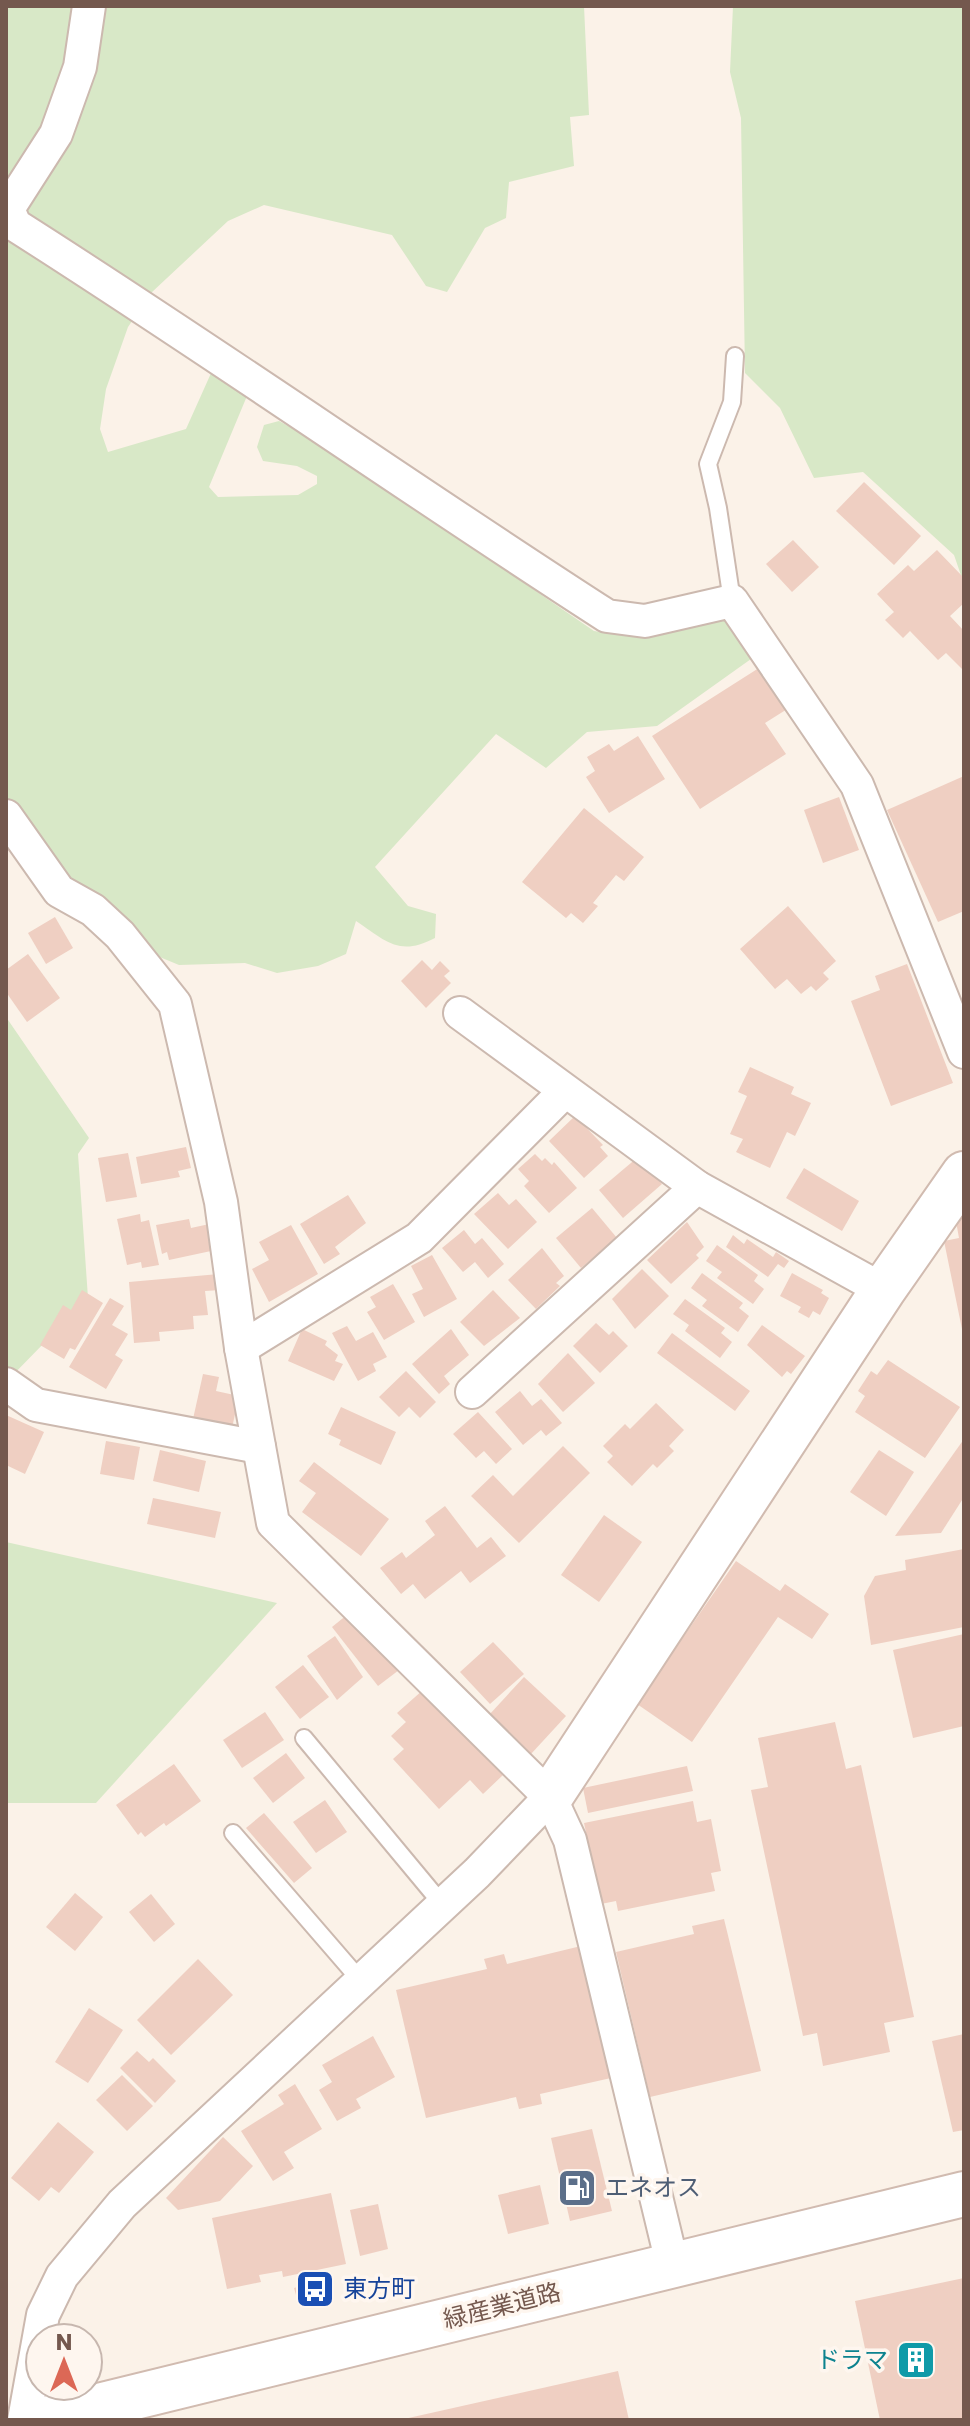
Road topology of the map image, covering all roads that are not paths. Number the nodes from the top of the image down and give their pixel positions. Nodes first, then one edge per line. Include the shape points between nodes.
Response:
1 (89, 6) edge
2 (735, 356) dead end
3 (732, 601) junction
4 (6, 816) edge
5 (460, 1013) dead end
6 (964, 1052) edge
7 (565, 1091) junction
8 (964, 1174) edge
9 (697, 1187) junction
10 (883, 1290) junction
11 (241, 1348) junction
12 (6, 1384) edge
13 (472, 1392) dead end
14 (259, 1447) junction
15 (304, 1738) dead end
16 (550, 1797) junction
17 (233, 1833) dead end
18 (442, 1904) junction
19 (361, 1981) junction
20 (964, 2194) edge
21 (672, 2263) junction
22 (6, 2408) edge
23 (21, 2420) edge
24 (41, 2420) edge

1 - 3 street via 80,67 56,134 8,209 15,225 607,616 645,621
2 - 3 lane via 732,402 708,464
3 - 6 street via 857,785
4 - 11 street via 59,891 93,910 120,935 175,1004 221,1202
5 - 7 street
7 - 9 street
7 - 11 street via 419,1238
8 - 10 main road
9 - 10 street
9 - 13 street
10 - 16 main road
11 - 14 street
12 - 14 street via 36,1405
14 - 16 street via 273,1523
15 - 18 lane
16 - 18 street
16 - 21 street via 570,1840
17 - 19 lane
18 - 19 street
19 - 23 street via 122,2204 62,2276 43,2315
20 - 21 main road, 緑産業道路
21 - 24 main road, 緑産業道路
22 - 23 main road

